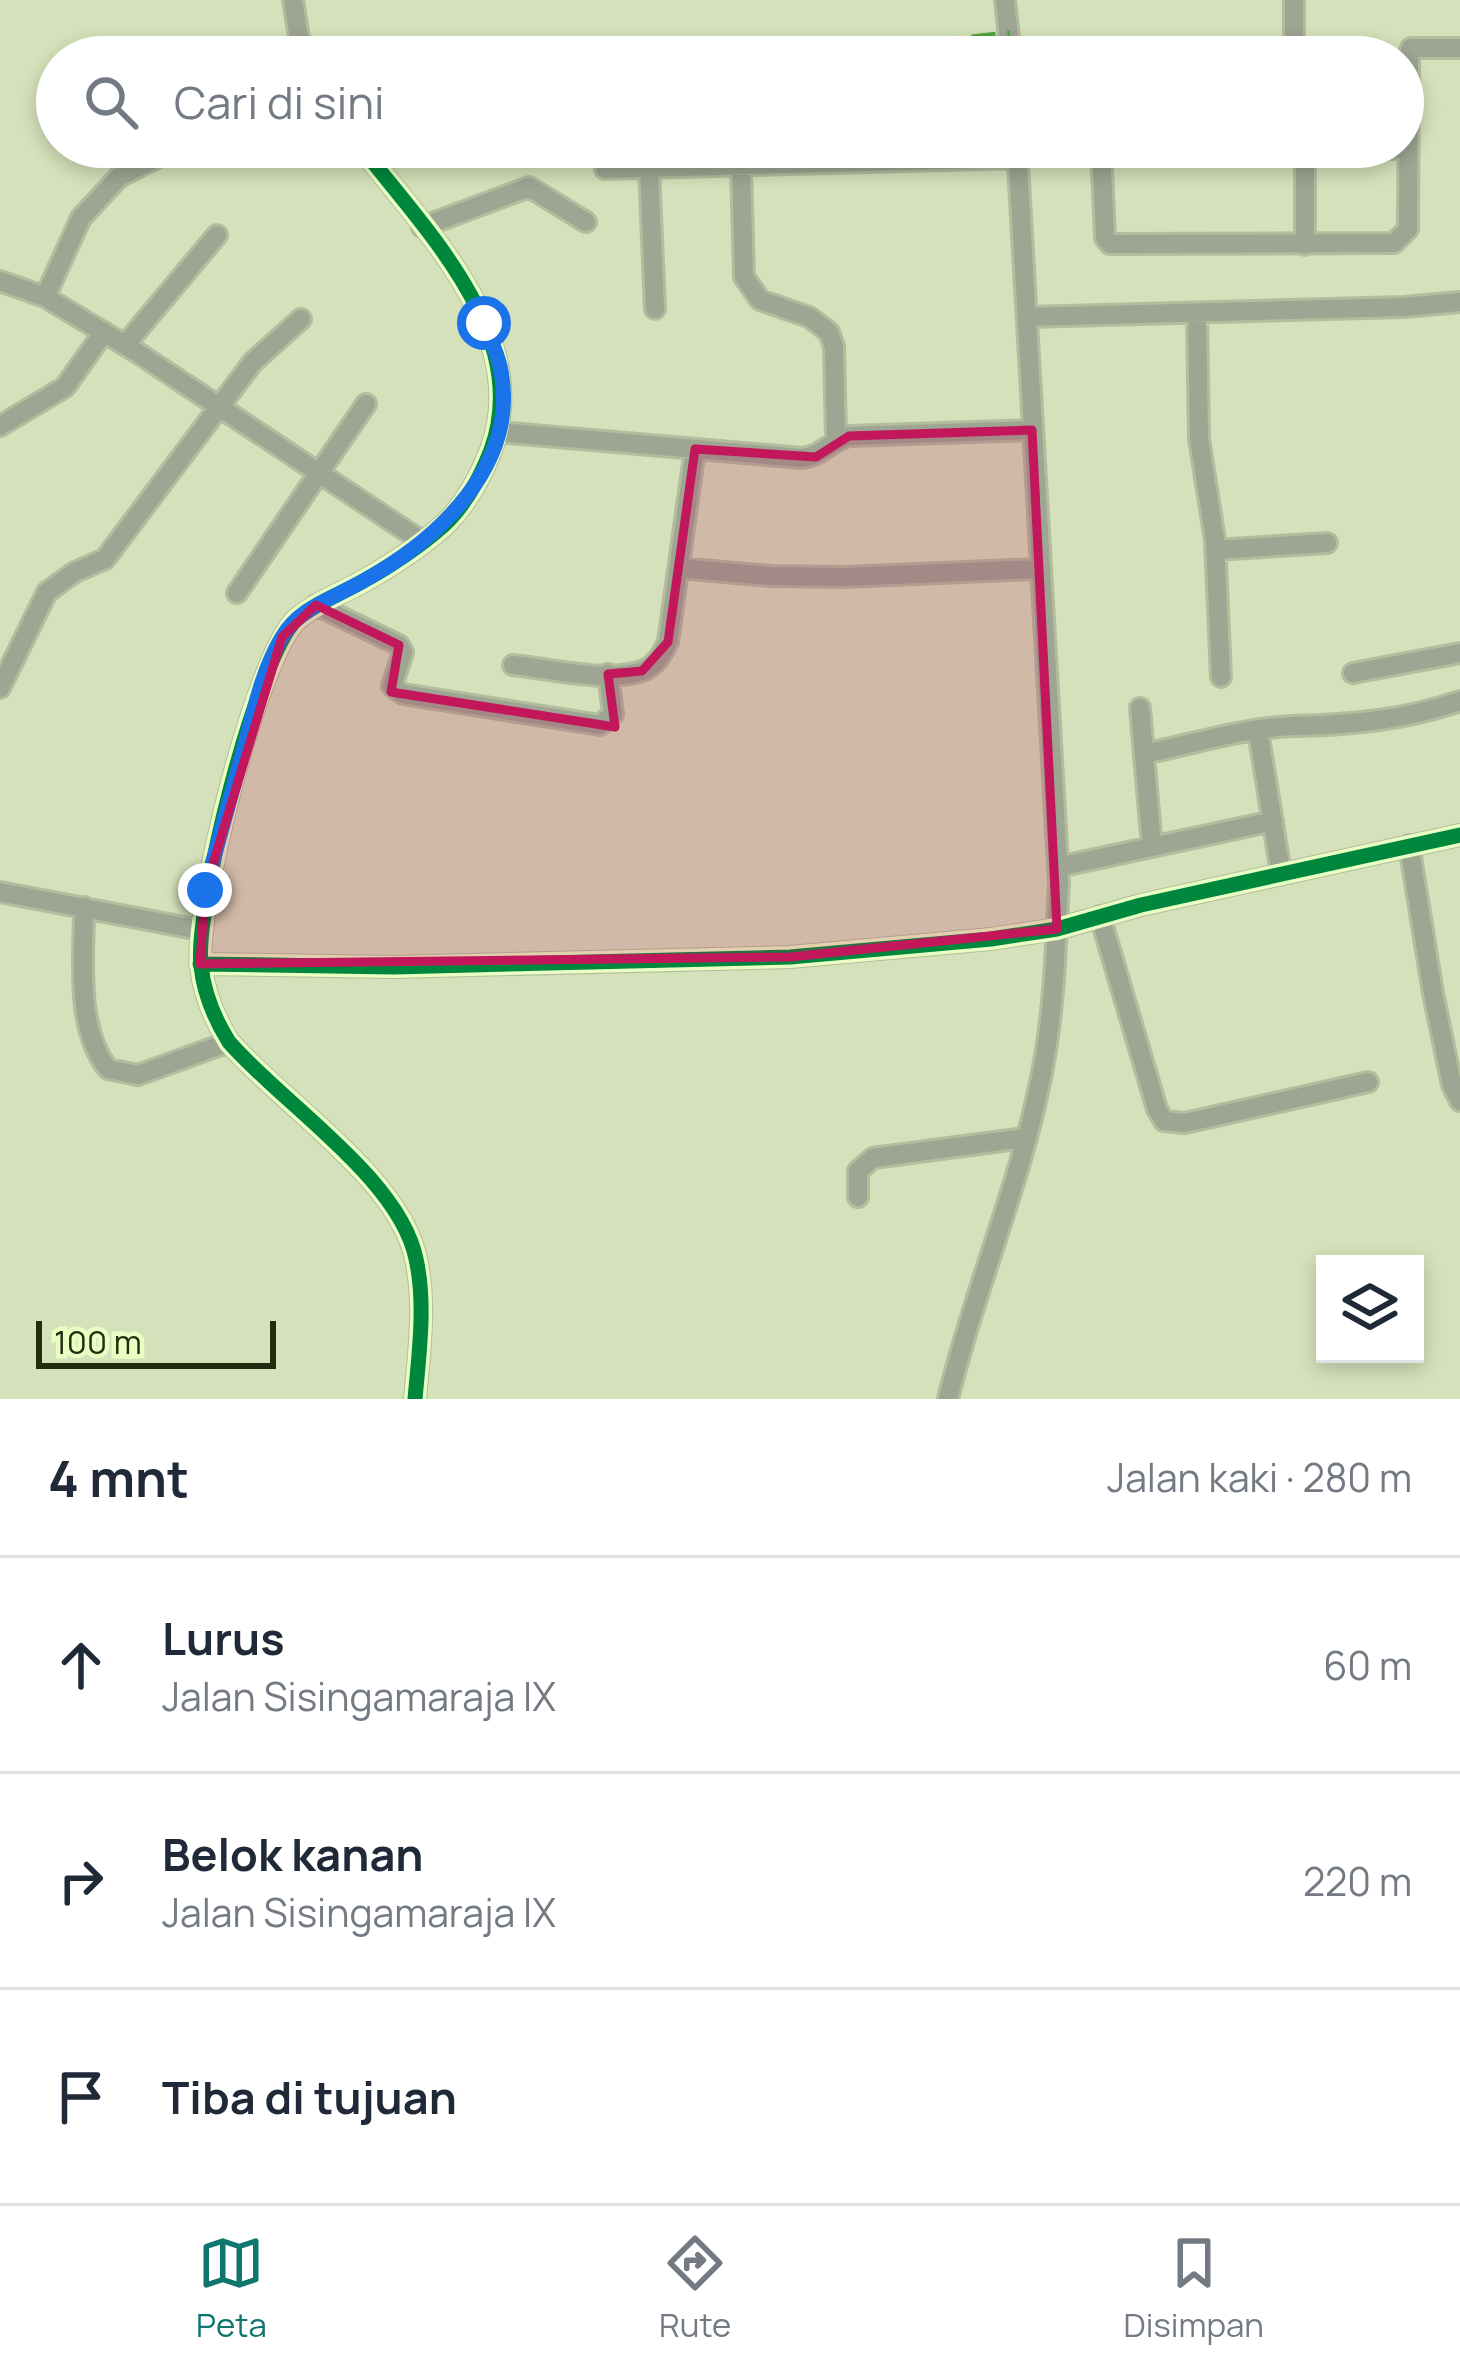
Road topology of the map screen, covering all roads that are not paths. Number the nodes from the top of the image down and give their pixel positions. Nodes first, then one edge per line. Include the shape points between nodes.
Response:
1 (293, 0) edge
2 (1005, 0) edge
3 (1294, 0) edge
4 (299, 36) edge
5 (1009, 36) edge
6 (1294, 36) edge
7 (1424, 48) edge
8 (1460, 48) edge
9 (137, 168) edge
10 (377, 168) edge
11 (649, 168) joint
12 (741, 168) edge
13 (1018, 168) edge
14 (1102, 168) edge
15 (1305, 168) edge
16 (1408, 168) edge
17 (605, 169) dead end
18 (586, 222) dead end
19 (422, 227) junction
20 (217, 235) dead end
21 (1304, 245) junction
22 (0, 281) edge
23 (45, 297) junction
24 (1460, 302) edge
25 (655, 309) dead end
26 (1197, 313) junction
27 (1027, 317) junction
28 (301, 319) dead end
29 (104, 332) junction
30 (125, 345) junction
31 (366, 404) dead end
32 (221, 406) junction
33 (0, 426) edge
34 (1032, 430) junction
35 (498, 432) junction
36 (836, 440) junction
37 (695, 448) junction
38 (321, 472) junction
39 (423, 542) junction
40 (1327, 543) dead end
41 (1215, 550) junction
42 (679, 568) junction
43 (1039, 568) junction
44 (237, 593) dead end
45 (316, 604) junction
46 (1460, 653) edge
47 (513, 665) dead end
48 (1353, 673) dead end
49 (608, 674) junction
50 (1221, 677) dead end
51 (0, 688) edge
52 (1460, 701) edge
53 (1140, 708) dead end
54 (1258, 731) junction
55 (1144, 754) junction
56 (1273, 820) junction
57 (1460, 835) edge
58 (1409, 845) junction
59 (1152, 847) junction
60 (1058, 867) junction
61 (1281, 873) junction
62 (0, 892) edge
63 (84, 907) junction
64 (1100, 916) junction
65 (1057, 929) junction
66 (200, 930) junction
67 (200, 964) junction
68 (229, 1042) junction
69 (1368, 1082) dead end
70 (1460, 1101) edge
71 (1024, 1138) junction
72 (858, 1197) dead end
73 (415, 1399) edge
74 (948, 1399) edge

1 - 4 street
2 - 5 street
3 - 6 street
7 - 8 street
9 - 23 street via 81,218
10 - 19 street
11 - 17 street
11 - 25 street
12 - 36 street via 743,277 760,300 809,316 829,332
13 - 27 street
14 - 21 street via 1110,244
15 - 21 street
16 - 21 street via 1402,238
18 - 19 street via 529,187
19 - 35 street via 466,287 500,364
20 - 30 street
22 - 23 street
23 - 29 street
24 - 26 street
26 - 27 street
26 - 41 street via 1199,439
27 - 34 street
28 - 32 street via 253,362
29 - 30 street
29 - 33 street via 64,387
30 - 32 street
31 - 38 street
32 - 38 street
32 - 51 street via 106,559 47,592
34 - 36 street
34 - 43 street
35 - 37 street
35 - 39 street via 464,502
36 - 37 street via 812,457
37 - 42 street
38 - 39 street
38 - 44 street
39 - 45 street
40 - 41 street
41 - 50 street
42 - 43 street via 844,577
42 - 49 street via 658,660
43 - 60 street
45 - 49 street via 399,645 392,686 403,694 600,725 613,714
45 - 66 street via 282,637 265,675
46 - 48 street
47 - 49 street
52 - 54 street via 1389,720
53 - 55 street
54 - 55 street
54 - 56 street
55 - 59 street
56 - 59 street
56 - 61 street
57 - 58 street
58 - 61 street
58 - 70 street via 1432,992
59 - 60 street
60 - 65 street
61 - 64 street
62 - 63 street
63 - 66 street
63 - 68 street via 91,1033 108,1069 138,1075
64 - 65 street
64 - 69 street via 1164,1121
65 - 67 street via 790,957
65 - 71 street via 1046,1053
66 - 67 street
67 - 68 street
68 - 73 street via 403,1221 421,1287
71 - 72 street via 873,1158 858,1171
71 - 74 street

